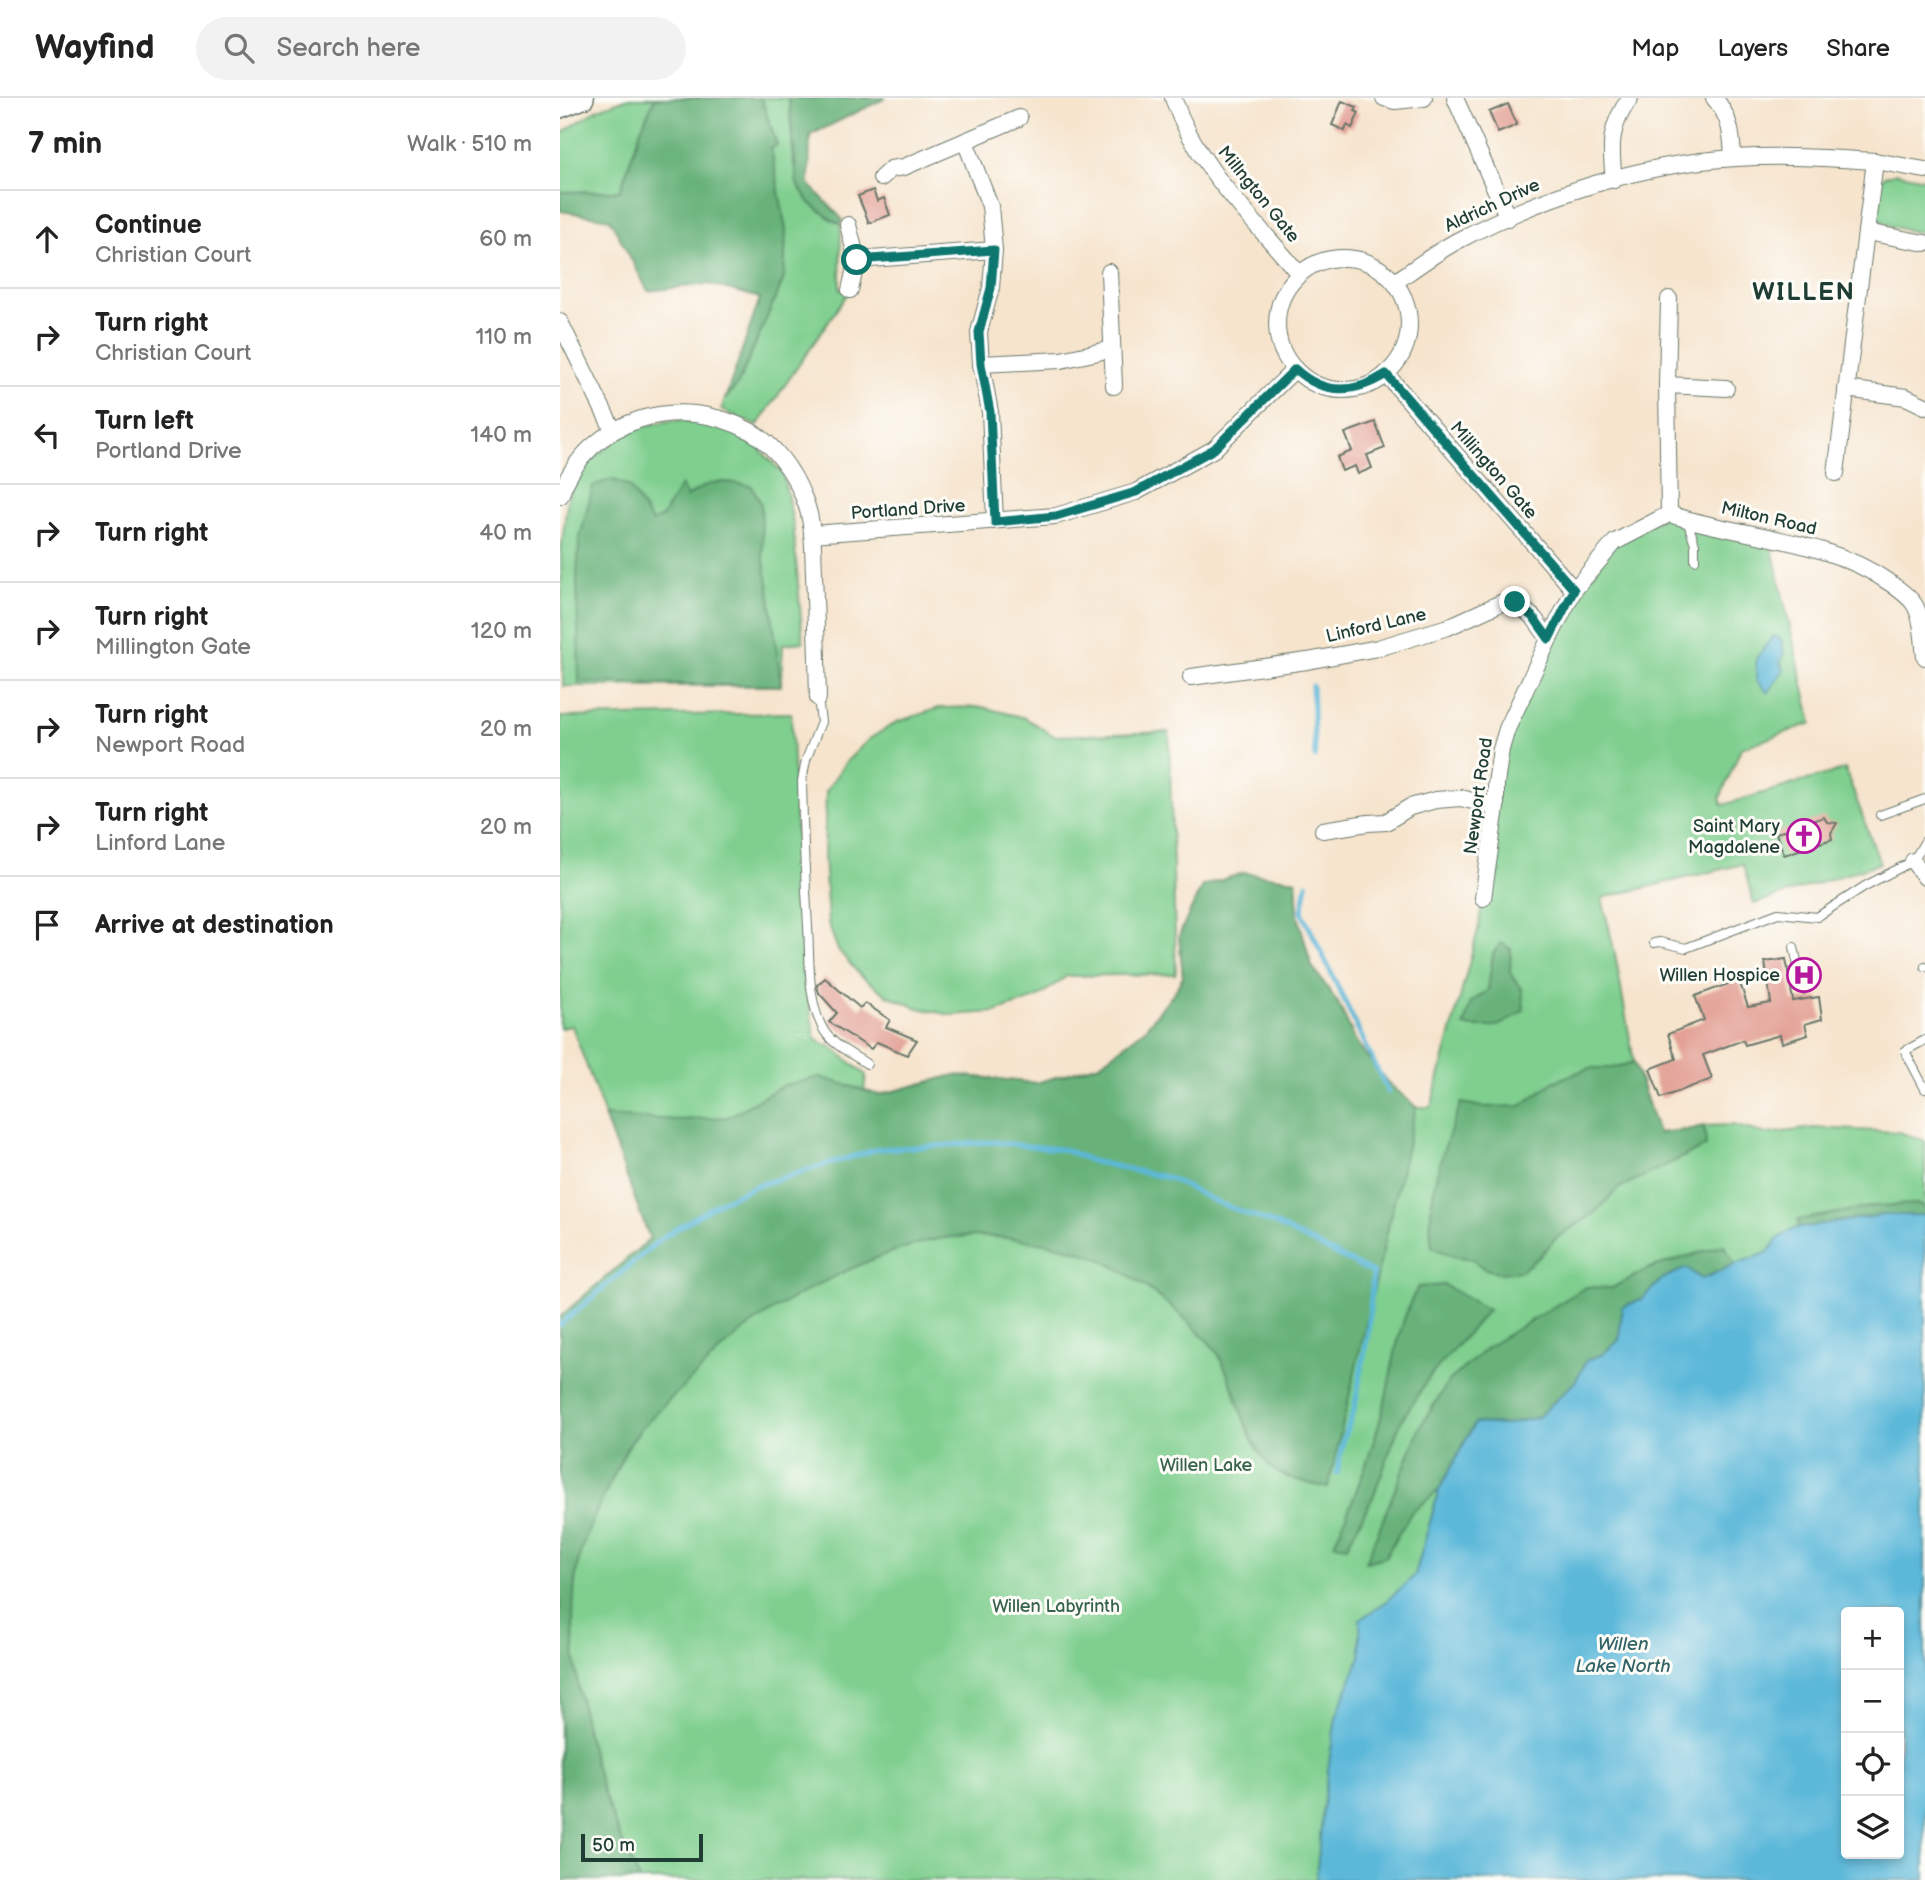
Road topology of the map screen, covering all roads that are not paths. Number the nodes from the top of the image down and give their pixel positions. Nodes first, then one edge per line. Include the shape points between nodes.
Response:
1 (584, 98) edge
2 (1173, 98) edge
3 (1384, 98) edge
4 (1424, 98) edge
5 (1455, 98) edge
6 (1630, 98) edge
7 (1715, 98) edge
8 (560, 107) edge
9 (1018, 118) dead end
10 (560, 119) edge
11 (965, 141) junction
12 (1733, 158) junction
13 (1875, 161) junction
14 (1925, 170) edge
15 (881, 178) dead end
16 (1614, 180) junction
17 (1507, 218) junction
18 (848, 225) dead end
19 (1866, 232) junction
20 (1925, 243) edge
21 (994, 250) junction
22 (857, 260) junction
23 (1109, 272) dead end
24 (1299, 274) junction
25 (1395, 282) junction
26 (850, 290) dead end
27 (1669, 299) dead end
28 (560, 321) edge
29 (1112, 349) junction
30 (981, 364) junction
31 (1295, 369) junction
32 (1386, 374) junction
33 (1667, 385) junction
34 (1114, 386) dead end
35 (1726, 388) dead end
36 (1846, 389) junction
37 (1925, 405) edge
38 (613, 430) junction
39 (1836, 473) dead end
40 (560, 496) edge
41 (1670, 514) junction
42 (1687, 520) junction
43 (995, 522) junction
44 (811, 534) junction
45 (1695, 560) dead end
46 (1574, 590) junction
47 (1919, 602) edge
48 (1549, 639) junction
49 (1925, 657) edge
50 (1191, 677) dead end
51 (818, 698) joint
52 (1925, 799) edge
53 (1496, 807) junction
54 (1880, 815) dead end
55 (1324, 830) dead end
56 (1925, 841) edge
57 (1913, 862) junction
58 (1925, 877) edge
59 (1483, 898) dead end
60 (1654, 943) dead end
61 (1794, 947) dead end
62 (1804, 990) dead end
63 (1925, 1040) edge
64 (867, 1064) dead end
65 (1925, 1089) edge

1 - 8 street
1 - 10 street
2 - 24 street, Millngton Gate via 1218,180
3 - 4 street via 1395,102
5 - 17 street
6 - 16 street via 1612,132
7 - 12 street via 1727,114
9 - 11 street
11 - 15 street
11 - 21 street via 990,206
12 - 13 street, Aldrich Drive
12 - 16 street, Aldrich Drive
13 - 14 street, Aldrich Drive
13 - 19 street
16 - 17 street, Aldrich Drive via 1561,195
17 - 25 street, Aldrich Drive via 1456,242
18 - 22 street
19 - 20 street
19 - 36 street
21 - 22 street
21 - 30 street via 991,288 979,332
22 - 26 street
23 - 29 street
24 - 25 street via 1322,261 1349,258 1374,266
24 - 31 street via 1280,303 1277,321 1284,355
25 - 32 street via 1406,304 1409,335 1397,363
27 - 33 street
28 - 38 street
29 - 30 street via 1061,360
29 - 34 street
30 - 43 street via 990,412
31 - 32 street via 1315,384 1333,389 1361,387
31 - 43 street, Portland Drive via 1214,449 1136,492 1056,516
32 - 46 street, Millington Gate
33 - 35 street
33 - 41 street
36 - 37 street via 1906,397
36 - 39 street
38 - 40 street via 577,463
38 - 44 street via 645,417 686,412 719,418 750,431 789,469 805,499
41 - 42 street, Milton Road
41 - 46 street via 1615,542
42 - 45 lane
42 - 47 street, Milton Road via 1826,551 1869,569
43 - 44 street, Portland Drive
44 - 51 street
46 - 48 street, Newport Road
47 - 49 street, Milton Road
48 - 50 street, Linford Lane via 1515,602 1501,603 1448,627 1378,648
48 - 53 street, Newport Road via 1507,729
51 - 64 lane via 821,722 802,781 813,990 823,1030
52 - 54 lane
53 - 55 street via 1461,798 1436,800 1410,807 1386,822
53 - 59 street, Newport Road
56 - 57 lane
57 - 58 street
57 - 60 lane via 1817,917 1779,913 1686,948
61 - 62 lane
63 - 65 lane via 1905,1051

